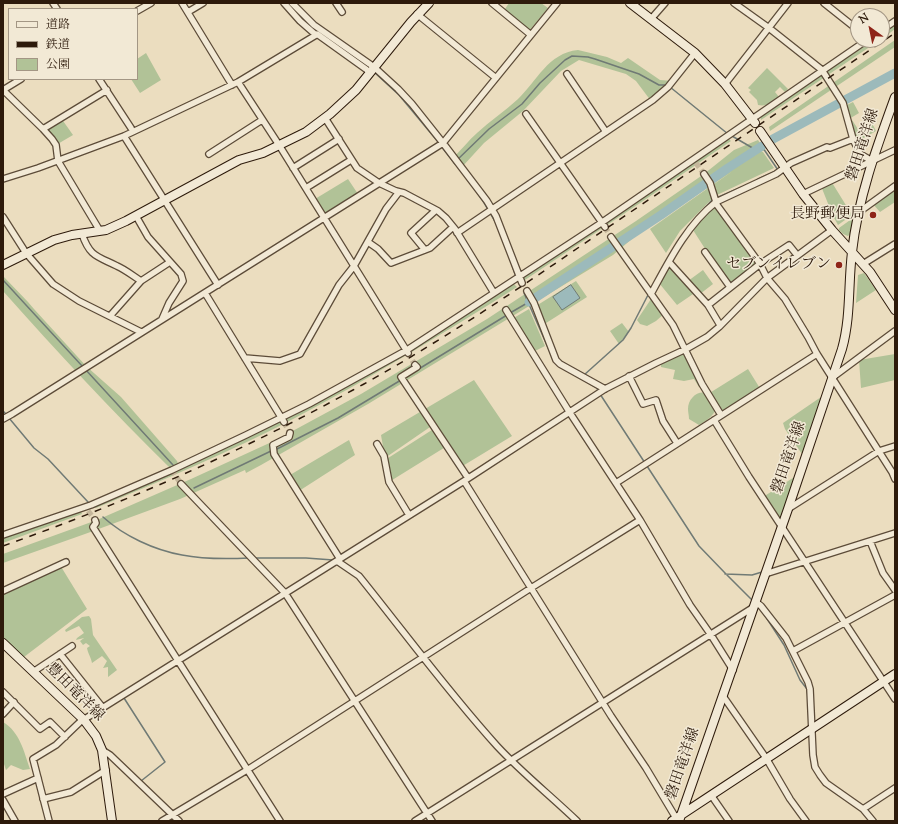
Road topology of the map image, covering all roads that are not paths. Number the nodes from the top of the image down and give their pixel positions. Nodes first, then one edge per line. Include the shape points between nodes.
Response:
1 (151, 3) edge
2 (182, 3) edge
3 (203, 3) edge
4 (284, 3) edge
5 (292, 3) edge
6 (336, 3) edge
7 (429, 3) edge
8 (492, 3) edge
9 (557, 3) edge
10 (630, 3) edge
11 (665, 3) edge
12 (734, 3) edge
13 (788, 3) edge
14 (824, 3) edge
15 (138, 10) edge
16 (188, 12) junction
17 (342, 12) dead end
18 (417, 14) junction
19 (651, 19) junction
20 (850, 24) edge
21 (769, 28) junction
22 (316, 35) junction
23 (531, 35) junction
24 (855, 48) edge
25 (695, 54) junction
26 (372, 69) junction
27 (822, 70) junction
28 (567, 74) dead end
29 (496, 78) junction
30 (19, 80) edge
31 (100, 80) edge
32 (235, 84) junction
33 (725, 84) junction
34 (3, 90) edge
35 (106, 90) junction
36 (895, 97) edge
37 (526, 114) dead end
38 (325, 118) junction
39 (262, 120) junction
40 (753, 121) junction
41 (131, 128) dead end
42 (43, 129) junction
43 (760, 131) dead end
44 (606, 132) junction
45 (124, 136) junction
46 (339, 139) junction
47 (852, 139) junction
48 (443, 143) junction
49 (279, 146) junction
50 (895, 150) edge
51 (209, 154) dead end
52 (351, 160) junction
53 (58, 161) junction
54 (872, 161) junction
55 (561, 163) junction
56 (293, 168) junction
57 (785, 168) junction
58 (704, 174) tunnel mouth
59 (3, 179) edge
60 (379, 183) junction
61 (895, 186) edge
62 (306, 188) junction
63 (399, 192) junction
64 (803, 194) junction
65 (164, 200) junction
66 (716, 202) junction
67 (492, 209) junction
68 (436, 210) junction
69 (860, 212) junction
70 (3, 216) edge
71 (136, 216) junction
72 (324, 218) junction
73 (603, 225) junction
74 (453, 227) junction
75 (832, 230) junction
76 (100, 231) junction
77 (457, 233) junction
78 (82, 234) junction
79 (611, 237) tunnel mouth
80 (368, 242) junction
81 (895, 244) edge
82 (425, 250) junction
83 (705, 252) dead end
84 (852, 252) junction
85 (26, 253) junction
86 (798, 255) junction
87 (170, 262) junction
88 (669, 262) junction
89 (760, 264) junction
90 (863, 264) junction
91 (3, 265) edge
92 (354, 266) junction
93 (520, 276) junction
94 (767, 278) junction
95 (141, 281) junction
96 (522, 283) dead end
97 (218, 285) junction
98 (730, 287) junction
99 (527, 291) dead end
100 (205, 293) junction
101 (494, 293) junction
102 (651, 294) junction
103 (708, 305) junction
104 (506, 310) dead end
105 (895, 310) edge
106 (110, 316) junction
107 (162, 319) junction
108 (720, 325) junction
109 (895, 331) edge
110 (141, 332) junction
111 (686, 349) junction
112 (408, 352) junction
113 (816, 354) junction
114 (245, 358) junction
115 (416, 365) dead end
116 (629, 376) junction
117 (832, 377) junction
118 (605, 389) junction
119 (570, 413) junction
120 (721, 415) junction
121 (3, 419) edge
122 (283, 419) junction
123 (714, 420) junction
124 (290, 432) dead end
125 (678, 443) junction
126 (377, 444) dead end
127 (895, 446) edge
128 (879, 451) junction
129 (466, 479) junction
130 (895, 479) edge
131 (616, 483) junction
132 (181, 484) tunnel mouth
133 (788, 509) junction
134 (409, 515) junction
135 (94, 520) tunnel mouth
136 (640, 520) junction
137 (782, 526) junction
138 (895, 533) edge
139 (3, 535) edge
140 (870, 541) junction
141 (338, 560) junction
142 (805, 561) junction
143 (66, 562) dead end
144 (765, 574) junction
145 (531, 588) junction
146 (895, 590) edge
147 (3, 591) edge
148 (286, 593) junction
149 (895, 595) edge
150 (755, 604) junction
151 (845, 622) junction
152 (711, 635) junction
153 (72, 646) dead end
154 (4, 647) edge
155 (793, 651) junction
156 (60, 654) junction
157 (423, 656) junction
158 (178, 661) junction
159 (732, 670) junction
160 (33, 672) junction
161 (895, 674) edge
162 (884, 681) junction
163 (3, 692) edge
164 (723, 696) junction
165 (895, 699) edge
166 (355, 701) junction
167 (14, 702) junction
168 (603, 702) junction
169 (103, 708) junction
170 (3, 714) edge
171 (84, 720) junction
172 (812, 728) junction
173 (64, 737) junction
174 (102, 750) junction
175 (766, 758) junction
176 (510, 760) junction
177 (106, 770) junction
178 (247, 770) junction
179 (38, 778) junction
180 (895, 788) edge
181 (3, 794) edge
182 (711, 795) junction
183 (43, 799) junction
184 (3, 800) edge
185 (863, 809) junction
186 (427, 813) junction
187 (172, 814) junction
188 (677, 819) edge
189 (15, 821) edge
190 (49, 821) edge
191 (112, 821) edge
192 (162, 821) edge
193 (179, 821) edge
194 (280, 821) edge
195 (415, 821) edge
196 (432, 821) edge
197 (577, 821) edge
198 (729, 821) edge
199 (806, 821) edge
200 (873, 821) edge

1 - 15 street
2 - 16 street
3 - 16 street
4 - 22 street
5 - 26 street via 314,25
6 - 17 street
7 - 18 street
8 - 23 street
9 - 23 street
10 - 19 street
11 - 19 street
12 - 21 street
13 - 21 street
14 - 20 street
16 - 32 street
18 - 26 street
18 - 29 street
19 - 25 street
21 - 27 street
21 - 33 street
22 - 26 street
22 - 32 street
23 - 29 street
24 - 27 street
25 - 33 street
25 - 44 street via 668,87
26 - 38 street via 356,90
26 - 48 street via 412,104
27 - 40 street
27 - 47 street via 843,103
28 - 44 street
29 - 48 street
30 - 34 street
31 - 35 street
32 - 39 street
32 - 45 street
33 - 40 street
34 - 42 street
35 - 41 street
35 - 42 street
36 - 54 street, 磐田竜洋線
37 - 55 street
38 - 46 street
38 - 49 street via 306,132
39 - 49 street
39 - 51 street
40 - 73 street
42 - 53 street via 56,145
43 - 57 street
44 - 55 street
45 - 53 street
45 - 65 street
46 - 52 street
46 - 56 street
47 - 54 street via 860,154
47 - 57 street via 827,147
48 - 60 street
48 - 67 street
49 - 56 street
49 - 65 street via 239,160
50 - 54 street
52 - 60 street via 357,168
52 - 62 street
53 - 59 street
53 - 76 street
54 - 64 street
54 - 69 street, 磐田竜洋線
55 - 67 street
55 - 73 street
56 - 62 street
57 - 64 street
57 - 66 street
58 - 66 street
60 - 63 street
60 - 72 street
61 - 69 street
62 - 72 street
63 - 68 street
63 - 80 street via 386,209
64 - 75 street
65 - 71 street
65 - 97 street
66 - 88 street via 683,238
66 - 89 street
67 - 77 street
67 - 93 street
68 - 74 street
68 - 82 street via 411,233
69 - 84 street, 磐田竜洋線
70 - 85 street
71 - 76 street
71 - 87 street via 148,237
72 - 92 street
72 - 97 street
73 - 93 street
74 - 77 street
74 - 82 street
75 - 84 street
75 - 86 street
76 - 78 street
77 - 101 street
78 - 85 street via 54,240
78 - 95 street via 86,246 96,256
79 - 102 street
80 - 82 street via 392,263
80 - 92 street
81 - 90 street
83 - 98 street
84 - 90 street
84 - 117 street, 磐田竜洋線 via 846,336
85 - 91 street
85 - 106 street via 53,284 79,301
86 - 89 street via 789,245
86 - 94 street
87 - 95 street
87 - 107 street via 181,274 183,281
88 - 102 street
88 - 103 street
89 - 94 street
89 - 98 street
90 - 105 street
92 - 112 street
92 - 114 street via 339,285 300,354 280,361
93 - 96 street
93 - 101 street
94 - 108 street
94 - 113 street via 785,298
95 - 106 street
97 - 100 street
98 - 103 street
99 - 118 street via 534,302 556,360
100 - 107 street
100 - 114 street
101 - 112 street
102 - 111 street
103 - 108 street
104 - 119 street
106 - 110 street
107 - 110 street
108 - 111 street via 707,337
109 - 117 street
110 - 121 street
111 - 116 street
111 - 120 street via 702,384
112 - 122 street
113 - 117 street
113 - 120 street
114 - 122 street
115 - 129 street via 417,367 401,377
116 - 118 street
116 - 125 street via 644,404 656,400 663,421
117 - 128 street
117 - 133 street, 磐田竜洋線
118 - 119 street
119 - 129 street
119 - 131 street
120 - 123 street
122 - 139 street via 87,509
123 - 125 street
123 - 137 street
124 - 141 street via 289,437 273,445 274,454
125 - 131 street
126 - 134 street via 384,456 389,482
127 - 128 street
128 - 130 street
128 - 133 street
129 - 134 street
129 - 145 street
131 - 136 street
132 - 148 street
133 - 137 street, 磐田竜洋線
134 - 141 street
135 - 158 street via 96,523 93,527
136 - 145 street
136 - 152 street via 690,605
137 - 142 street
137 - 144 street, 磐田竜洋線
138 - 140 street
140 - 142 street
140 - 146 street via 883,573
141 - 148 street
141 - 157 street via 359,576
142 - 144 street
142 - 151 street
143 - 147 street
144 - 150 street, 磐田竜洋線
145 - 157 street
145 - 168 street
148 - 158 street
148 - 166 street
149 - 151 street
150 - 152 street
150 - 155 street via 761,606 776,624
150 - 159 street, 磐田竜洋線
151 - 155 street
151 - 162 street
152 - 159 street
152 - 168 street
153 - 156 street
154 - 160 street, 豊田竜洋線
155 - 172 street via 808,682
156 - 160 street
156 - 169 street
157 - 166 street
157 - 176 street via 472,718
158 - 169 street
158 - 178 street
159 - 164 street, 磐田竜洋線
160 - 171 street, 豊田竜洋線
161 - 162 street
162 - 165 street
162 - 172 street
163 - 167 street
164 - 175 street
164 - 188 street, 磐田竜洋線
166 - 178 street
166 - 186 street
167 - 170 street
167 - 173 street via 40,729 50,722
168 - 176 street
168 - 188 street
169 - 171 street
171 - 173 street
171 - 174 street, 豊田竜洋線 via 96,736
172 - 175 street
172 - 185 street via 815,767 820,775 826,783
173 - 179 street via 33,759
174 - 177 street, 豊田竜洋線
174 - 187 street
175 - 182 street
175 - 199 street
176 - 186 street
176 - 197 street
177 - 183 street via 71,792
177 - 191 street, 豊田竜洋線
178 - 187 street
178 - 194 street
179 - 181 street
179 - 183 street
180 - 185 street
182 - 188 street
182 - 198 street
183 - 190 street
184 - 189 street
185 - 200 street
186 - 195 street
186 - 196 street
187 - 192 street
187 - 193 street

